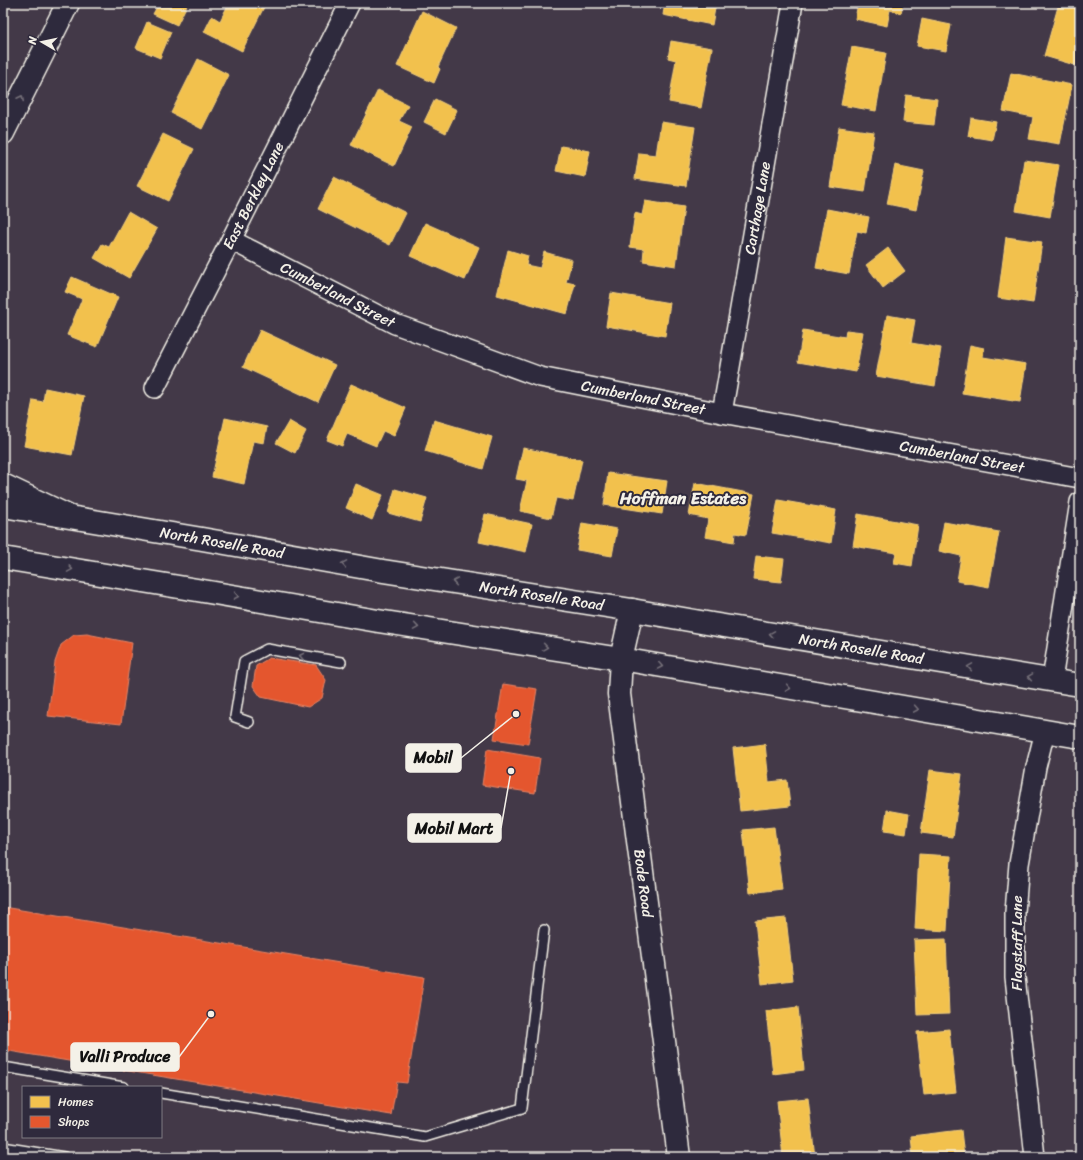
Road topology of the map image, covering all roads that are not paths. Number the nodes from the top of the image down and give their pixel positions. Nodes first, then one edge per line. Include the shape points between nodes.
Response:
1 (68, 3) edge
2 (350, 3) edge
3 (793, 3) edge
4 (3, 133) edge
5 (231, 240) junction
6 (155, 388) dead end
7 (722, 413) junction
8 (1080, 478) edge
9 (3, 485) edge
10 (1080, 502) edge
11 (3, 506) edge
12 (68, 516) junction
13 (3, 558) edge
14 (632, 610) junction
15 (622, 659) junction
16 (341, 662) dead end
17 (1052, 680) junction
18 (1080, 685) edge
19 (249, 722) dead end
20 (1045, 731) junction
21 (1080, 737) edge
22 (544, 930) dead end
23 (3, 1067) edge
24 (118, 1086) edge
25 (162, 1093) edge
26 (3, 1147) edge
27 (64, 1157) edge
28 (679, 1157) edge
29 (1035, 1157) edge

4 -> 1 main road
2 - 5 street, East Berkley Lane
3 - 7 street, Carthage Lane
5 - 6 street, East Berkley Lane
5 - 7 street, Cumberland Street via 395,324 540,377
7 - 8 street, Cumberland Street
9 - 12 main road
10 - 17 street
11 - 12 main road, North Roselle Road
14 -> 12 main road, North Roselle Road via 383,571
13 -> 15 main road
14 - 15 main road, Bode Road
17 -> 14 main road, North Roselle Road
15 -> 20 main road
15 - 28 main road, Bode Road via 619,694
16 -> 19 lane via 267,649 244,661 235,717
17 - 18 main road, North Roselle Road
20 - 21 main road
20 - 29 street, Flagstaff Lane via 1019,864 1015,912 1015,977
22 - 25 lane via 522,1108 425,1137
23 - 24 lane
26 - 27 lane

